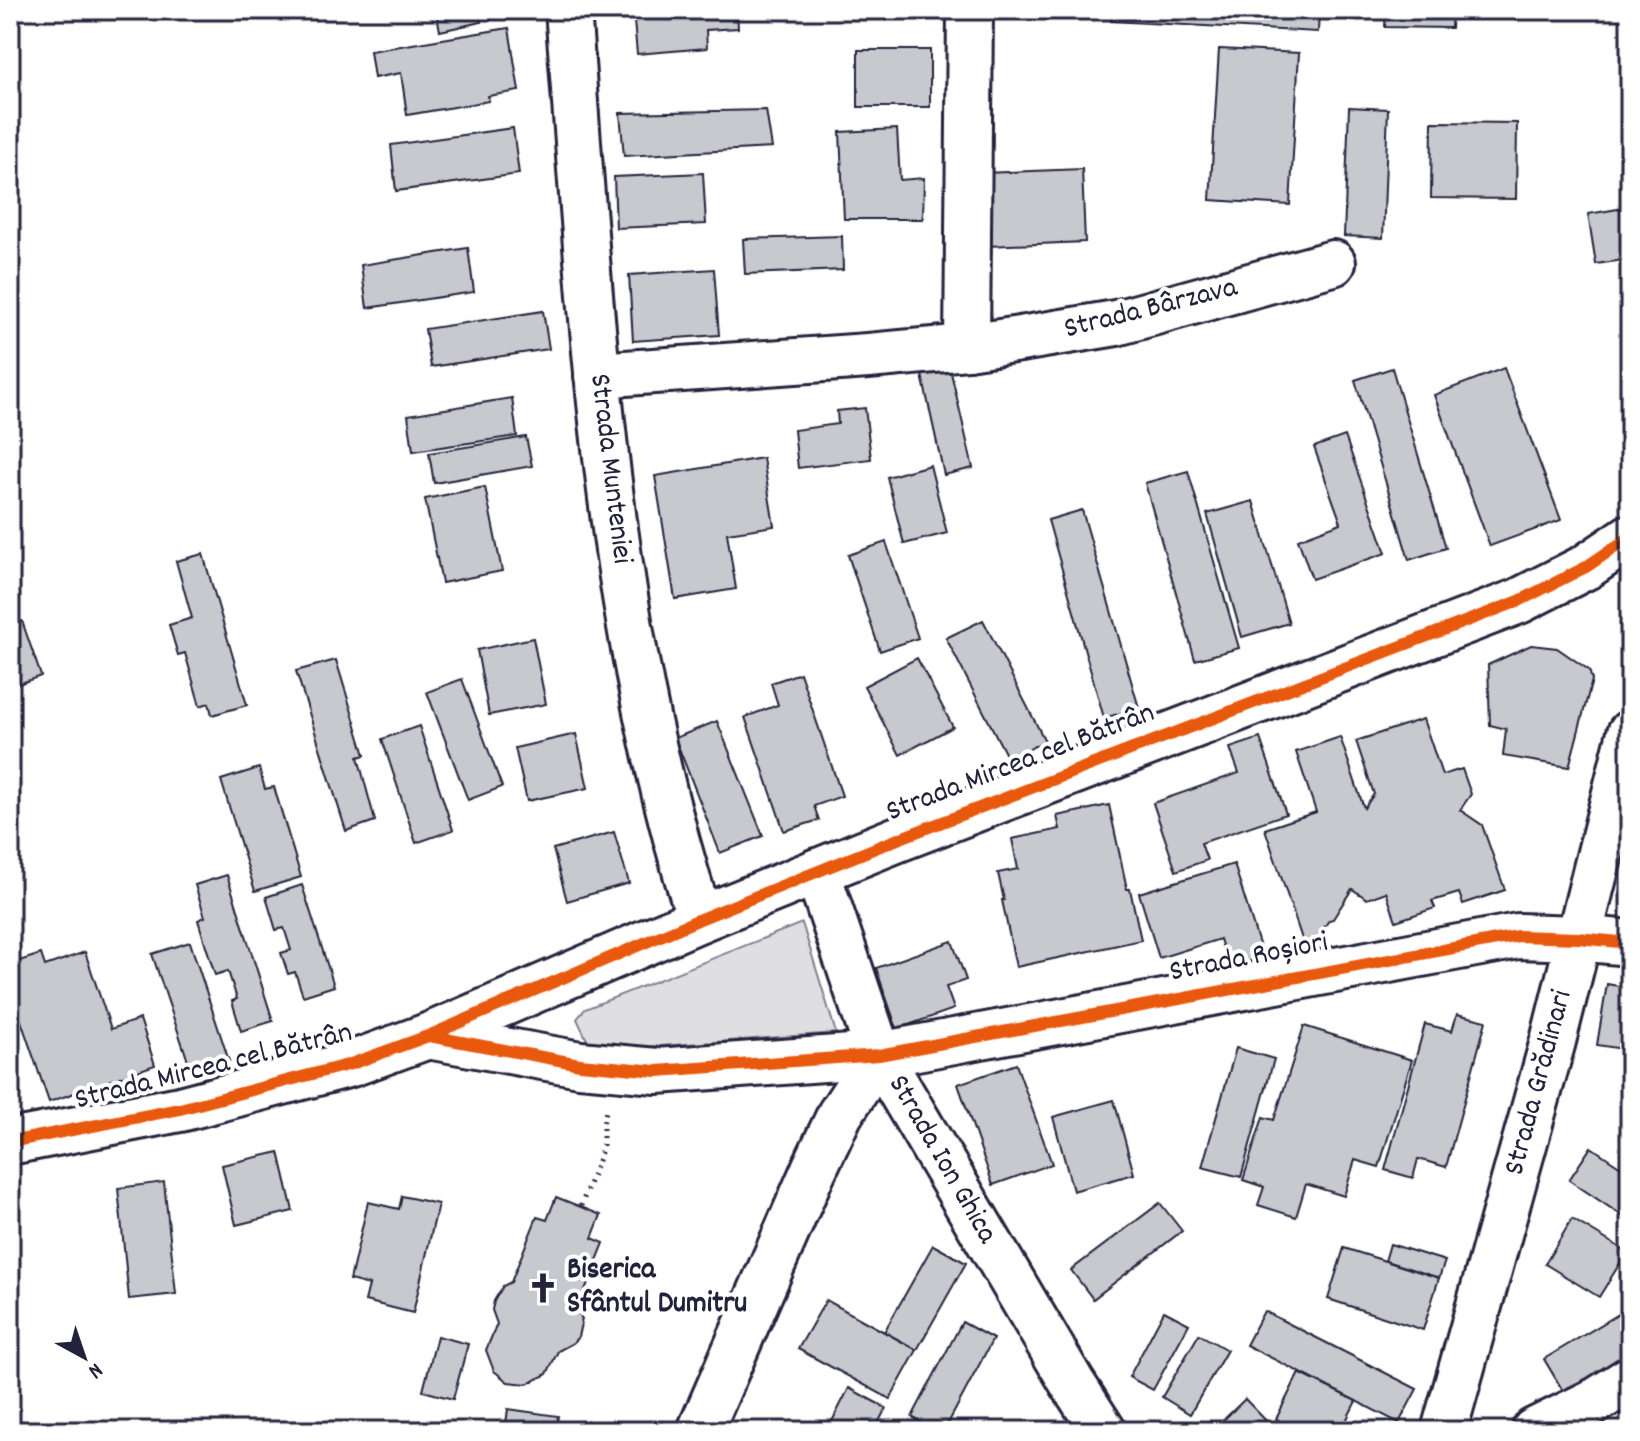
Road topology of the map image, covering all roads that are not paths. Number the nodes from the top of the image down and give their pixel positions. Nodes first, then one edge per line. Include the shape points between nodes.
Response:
1 (568, 10) edge
2 (970, 10) edge
3 (1333, 263) dead end
4 (967, 347) junction
5 (597, 375) junction
6 (1630, 537) edge
7 (1630, 733) edge
8 (817, 871) junction
9 (700, 919) junction
10 (1578, 938) junction
11 (1630, 943) edge
12 (428, 1036) junction
13 (879, 1055) junction
14 (10, 1142) edge
15 (1630, 1379) edge
16 (700, 1431) edge
17 (1103, 1431) edge
18 (1444, 1431) edge
19 (1534, 1431) edge

1 - 5 street, Strada Munteniei
2 - 4 street
3 - 4 street, Strada Bârzava via 1116,323
4 - 5 street, Strada Bârzava
5 - 9 street, Strada Munteniei via 611,508 641,693
6 - 8 street, Strada Mircea cel Bătrân via 1586,567 1519,601
7 - 10 street, Strada Grădinari
8 - 9 street, Strada Mircea cel Bătrân
8 - 13 street, Strada Ion Ghica
9 - 12 street, Strada Mircea cel Bătrân
10 - 11 street, Strada Roșiori
10 - 13 street, Strada Roșiori via 1518,936
10 - 18 street, Strada Grădinari
12 - 13 street via 580,1064 657,1071
12 - 14 street, Strada Mircea cel Bătrân via 351,1064 180,1109
13 - 16 street via 840,1114
13 - 17 street, Strada Ion Ghica
15 - 19 street

